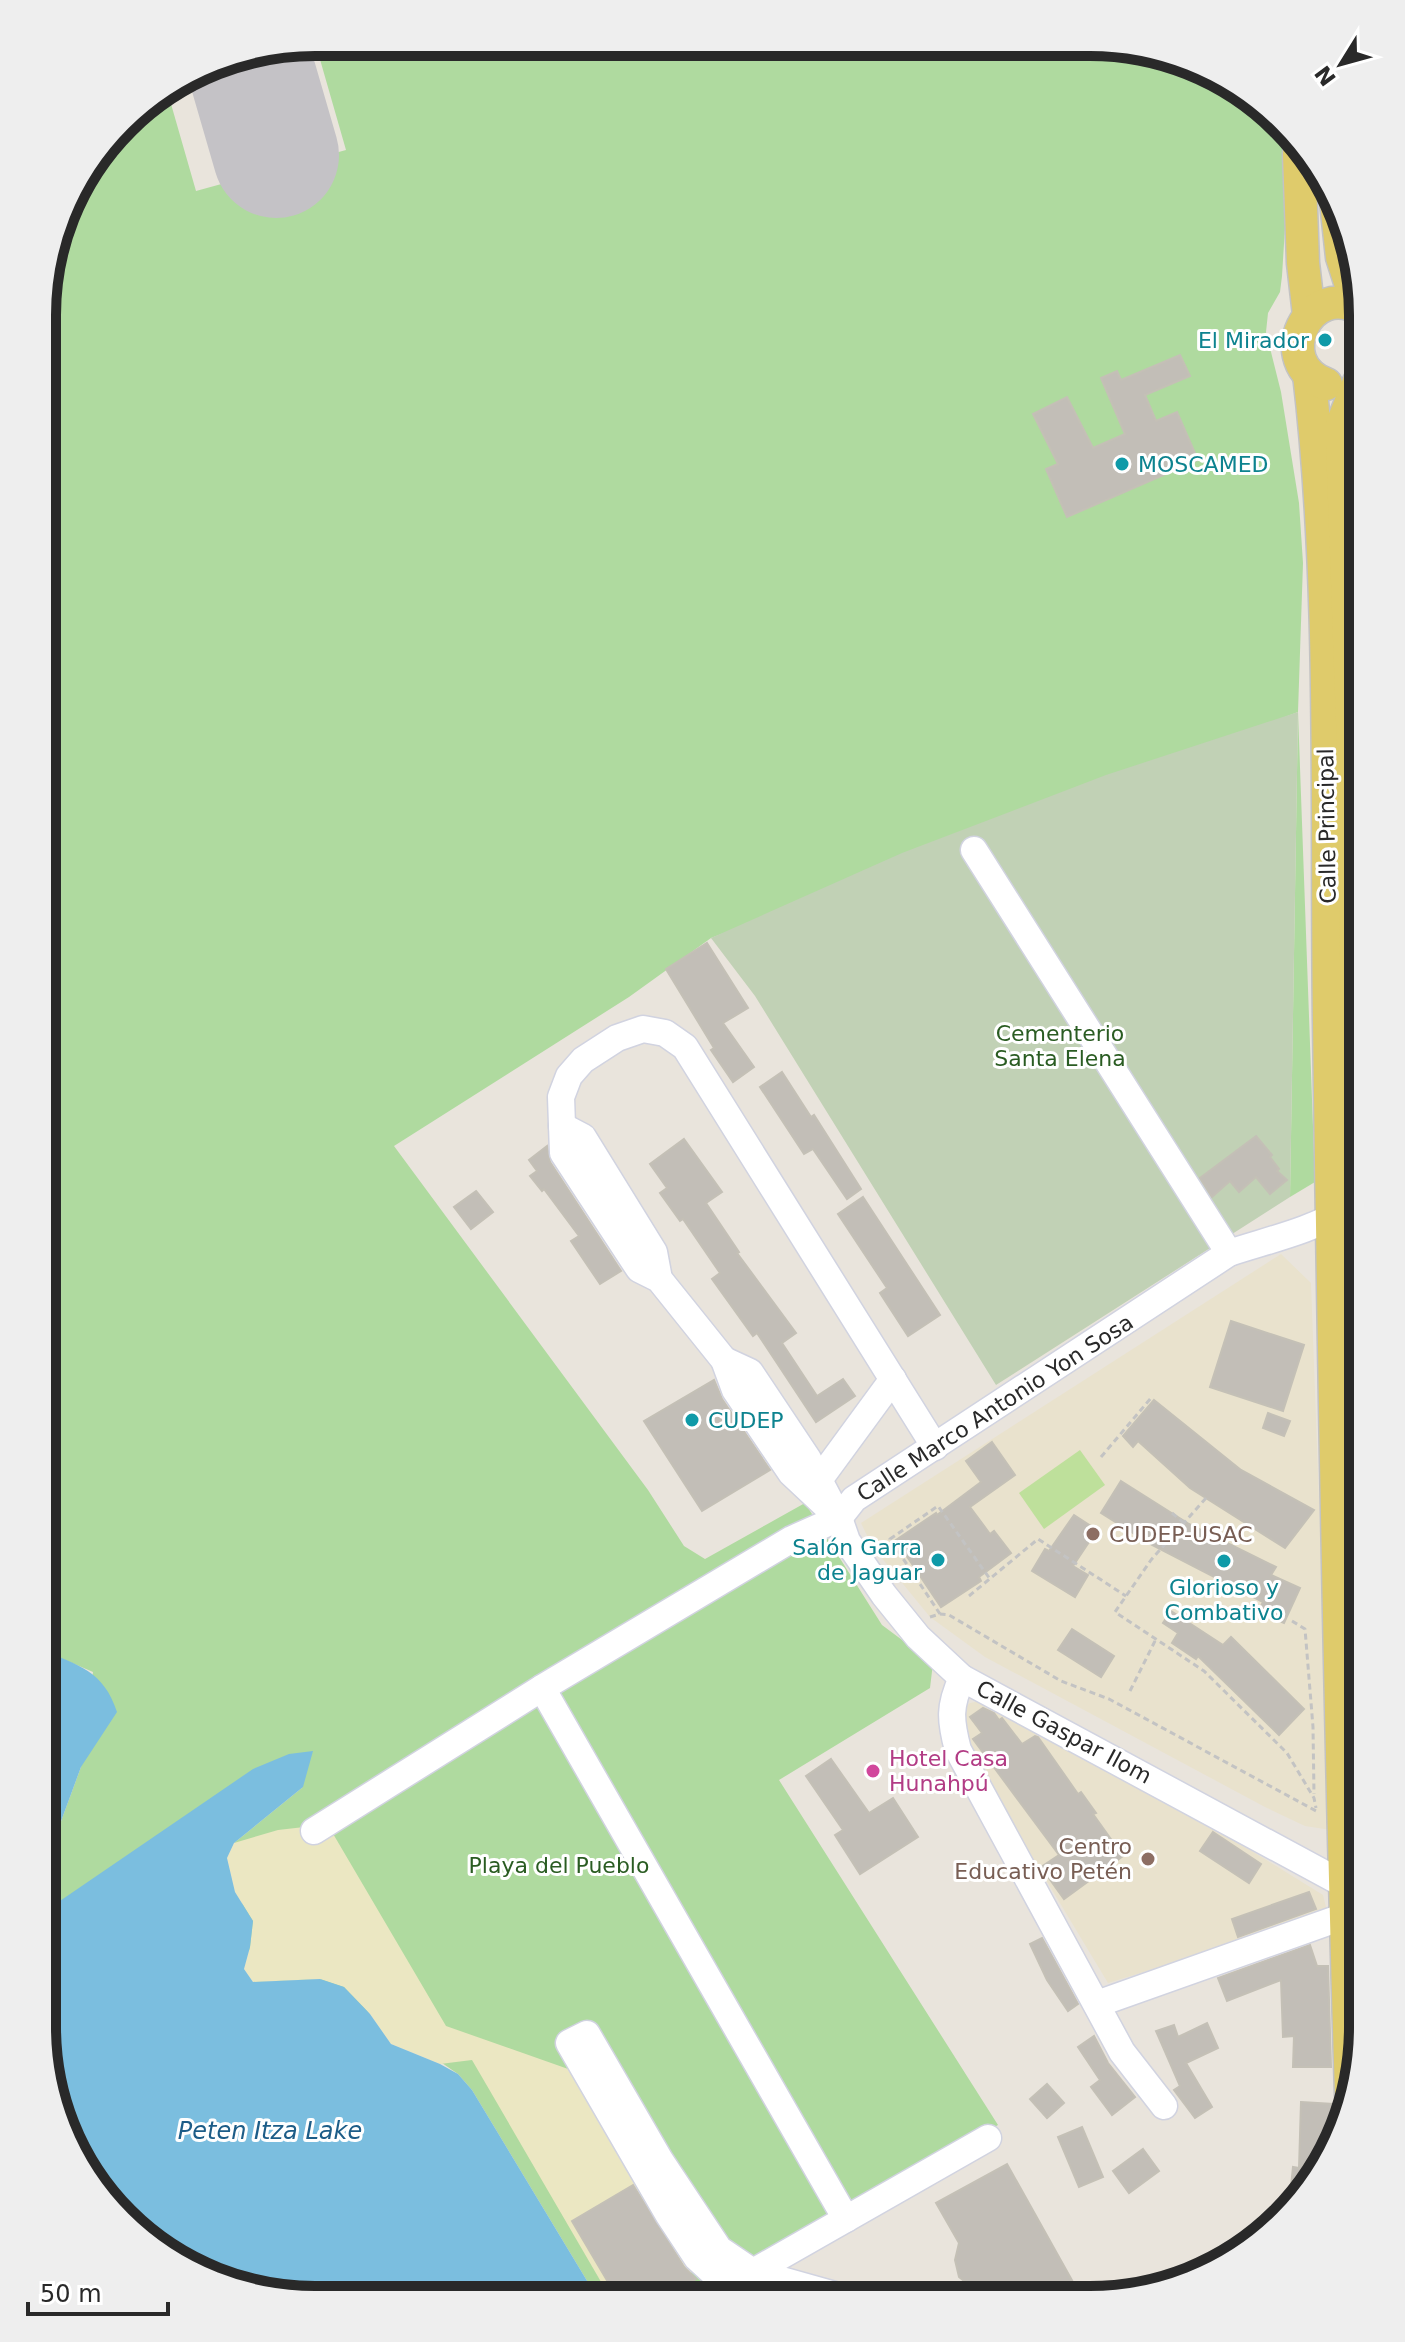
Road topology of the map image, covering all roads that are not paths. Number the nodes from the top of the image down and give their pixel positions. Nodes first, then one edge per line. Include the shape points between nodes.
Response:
1 (1299, 162) edge
2 (1348, 304) edge
3 (1309, 315) junction
4 (1309, 374) junction
5 (1349, 386) edge
6 (1349, 408) edge
7 (1349, 501) edge
8 (974, 850) dead end
9 (1348, 1208) edge
10 (1332, 1218) junction
11 (1229, 1253) junction
12 (724, 1360) junction
13 (893, 1379) junction
14 (935, 1447) junction
15 (819, 1480) junction
16 (839, 1518) junction
17 (962, 1678) junction
18 (542, 1688) junction
19 (1348, 1796) edge
20 (314, 1831) dead end
21 (1348, 1896) edge
22 (1348, 1899) edge
23 (1097, 2004) junction
24 (578, 2038) dead end
25 (1164, 2106) dead end
26 (988, 2138) dead end
27 (846, 2219) junction
28 (743, 2286) edge
29 (758, 2286) edge

1 - 3 main road
2 - 3 main road via 1332,303
3 - 4 main road, Calle Principal via 1297,344
4 - 5 main road via 1333,386
4 - 10 main road, Calle Principal via 1325,618
6 - 7 main road, Calle Principal via 1342,424
8 - 11 street
9 - 10 street, Calle Marco Antonio Yon Sosa
10 - 11 street, Calle Marco Antonio Yon Sosa
10 - 19 main road, Calle Principal
11 - 14 street, Calle Marco Antonio Yon Sosa
12 - 13 street via 659,1279 654,1252 583,1137 562,1126 561,1097 569,1076 617,1038 643,1029 665,1033 685,1047
12 - 15 street, Calle Gaspar Ilom via 750,1372
12 - 16 street via 735,1390 791,1473
13 - 14 street
13 - 15 street
14 - 16 street, Calle Marco Antonio Yon Sosa via 854,1499
15 - 16 street, Calle Gaspar Ilom
16 - 17 street, Calle Gaspar Ilom via 847,1541 884,1595
16 - 18 street, Calle Marco Antonio Yon Sosa via 792,1539
17 - 21 street, Calle Gaspar Ilom
17 - 23 street via 952,1700 951,1726 958,1750
18 - 20 street, Calle Marco Antonio Yon Sosa
18 - 27 street
22 - 23 street
23 - 25 street via 1122,2052
24 - 28 street via 697,2258 721,2280
26 - 27 street
27 - 29 street

